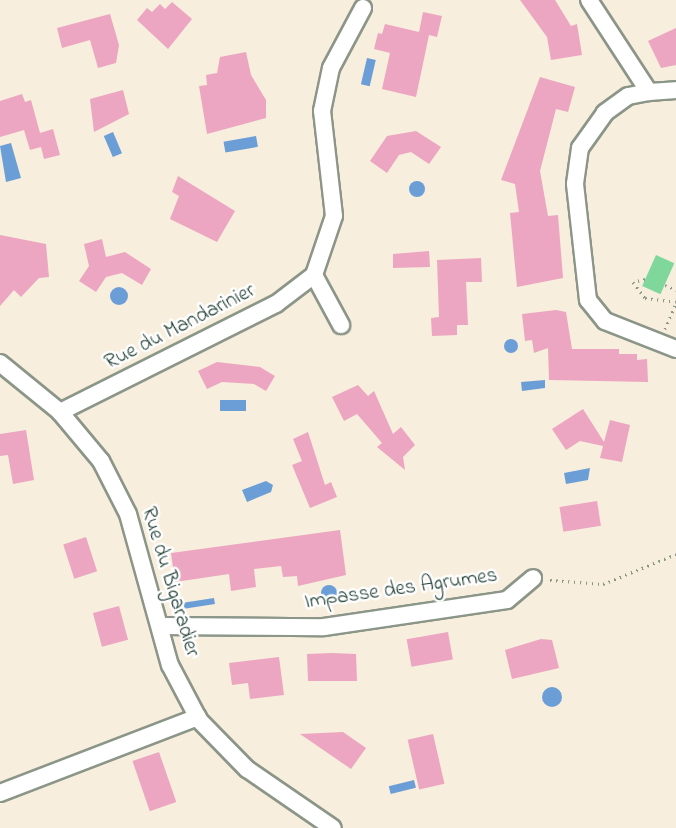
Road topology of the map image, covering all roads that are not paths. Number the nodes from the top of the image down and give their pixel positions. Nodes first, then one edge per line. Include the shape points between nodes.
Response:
1 (589, 0) edge
2 (363, 8) dead end
3 (676, 90) edge
4 (648, 92) junction
5 (314, 274) junction
6 (341, 326) dead end
7 (676, 349) edge
8 (0, 363) edge
9 (60, 412) junction
10 (533, 578) road end
11 (161, 626) junction
12 (198, 717) junction
13 (0, 793) edge
14 (333, 828) edge

1 - 4 street
2 - 5 street via 331,68 322,111 334,216
3 - 4 street
4 - 7 street via 628,96 589,131 575,184 588,300 606,321
5 - 6 street
5 - 9 street, Rue du Mandarinier via 276,304
8 - 9 street, Rue du Bigaradier
9 - 11 street, Rue du Bigaradier via 100,461 128,514
10 - 11 street, Impasse des Agrumes via 507,600 324,627
11 - 12 street, Rue du Bigaradier via 170,665
12 - 13 street
12 - 14 street, Rue du Bigaradier via 247,769

